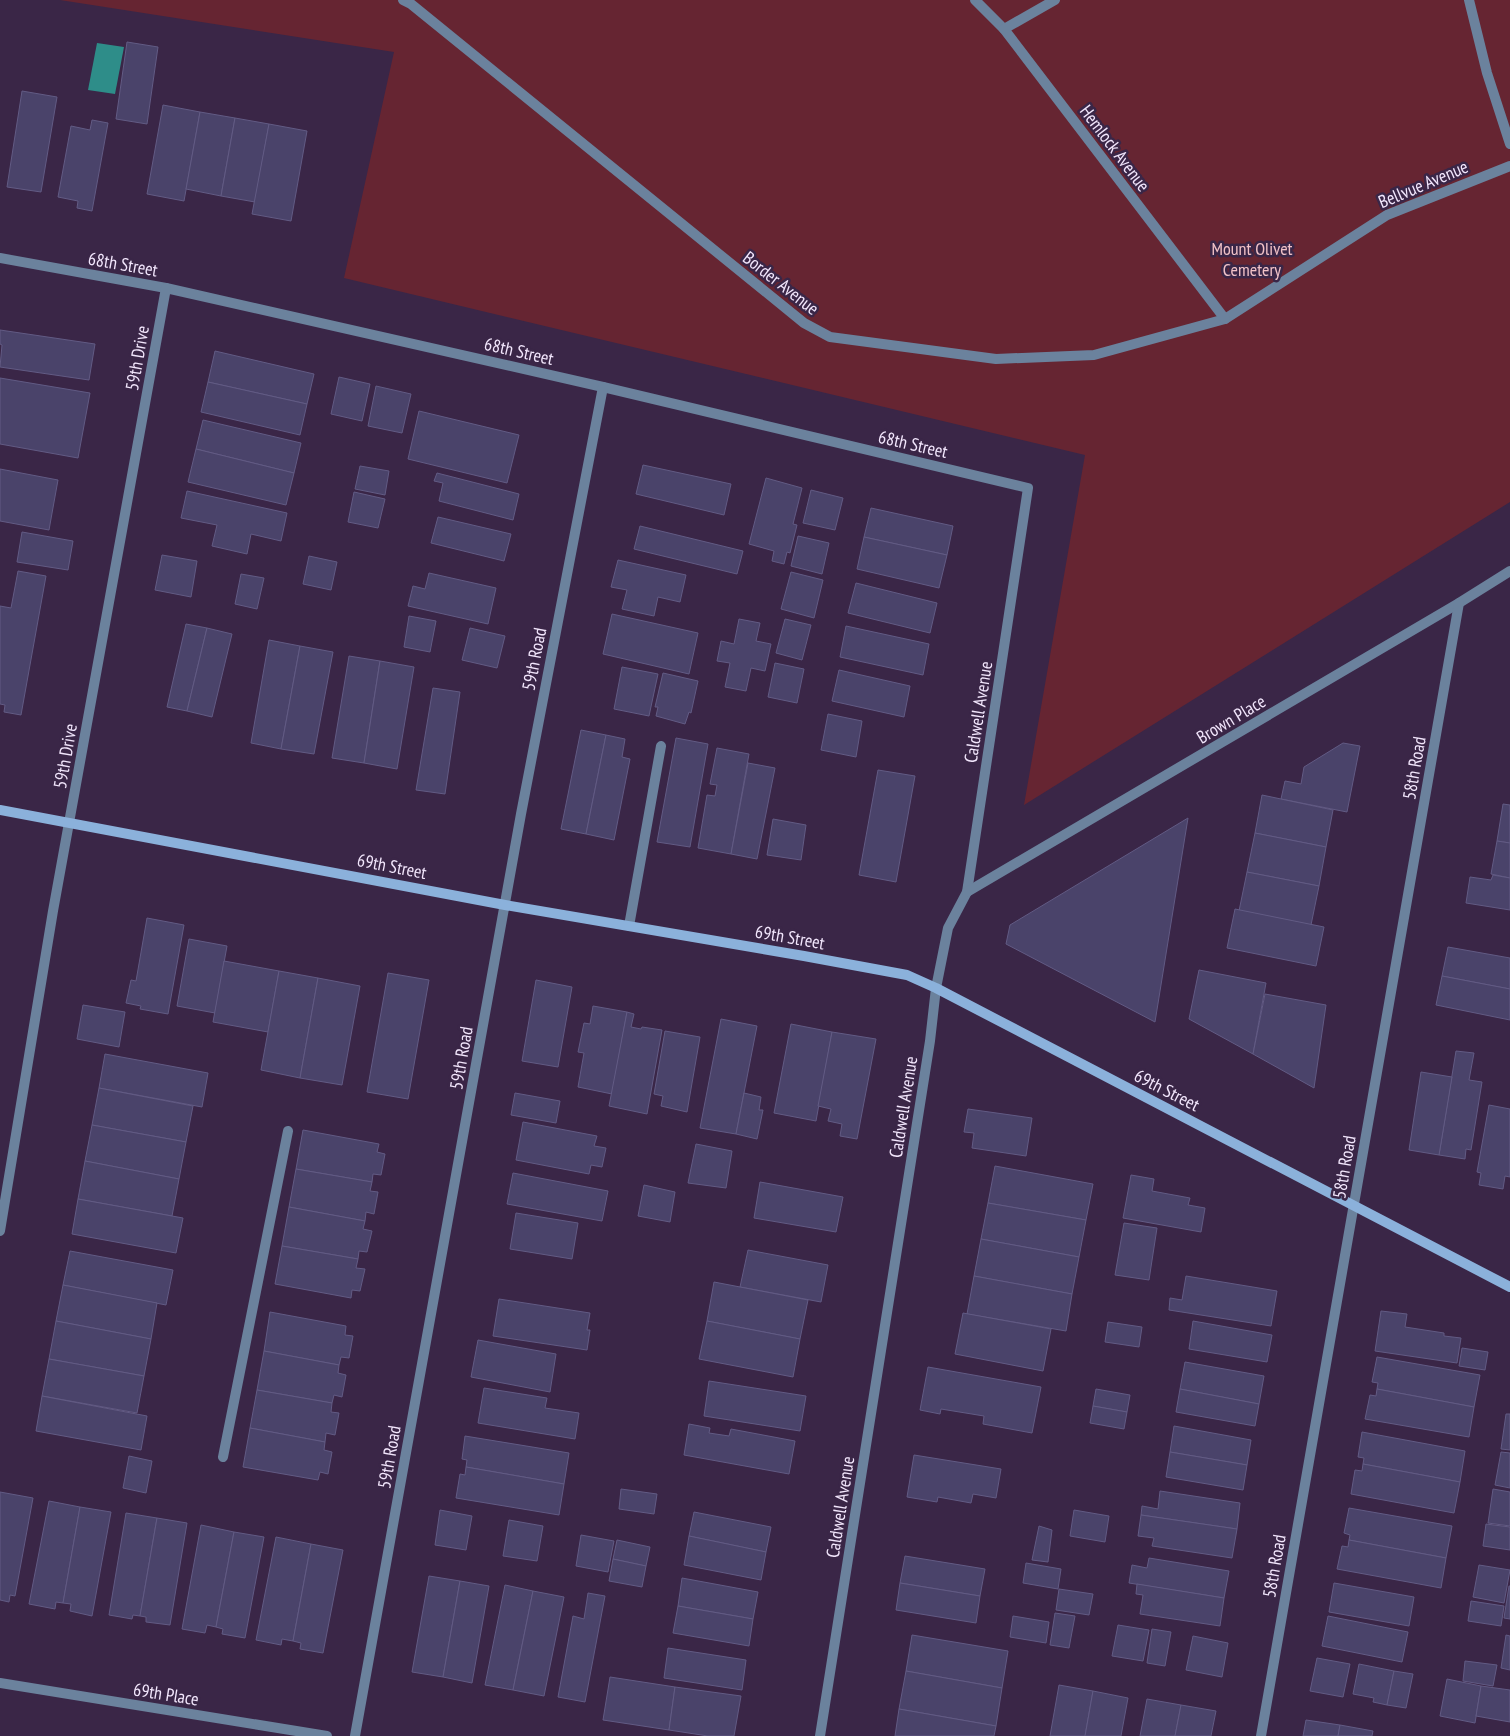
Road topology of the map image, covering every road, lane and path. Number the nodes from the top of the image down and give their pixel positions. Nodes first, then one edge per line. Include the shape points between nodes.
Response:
1 (403, 0) edge
2 (975, 0) edge
3 (1055, 0) edge
4 (1469, 0) edge
5 (1004, 29) junction
6 (1510, 144) edge
7 (1510, 166) edge
8 (0, 258) edge
9 (166, 288) junction
10 (1225, 319) junction
11 (603, 386) junction
12 (1028, 488) joint
13 (1510, 570) edge
14 (1459, 603) junction
15 (661, 746) dead end
16 (0, 810) edge
17 (70, 823) junction
18 (967, 892) junction
19 (505, 905) junction
20 (629, 926) junction
21 (936, 988) junction
22 (288, 1131) dead end
23 (1354, 1205) junction
24 (0, 1231) edge
25 (1510, 1287) edge
26 (222, 1457) dead end
27 (0, 1684) edge
28 (328, 1736) edge
29 (355, 1736) edge
30 (820, 1736) edge
31 (1261, 1736) edge

1 - 10 street, Border Avenue via 804,324 830,337 996,359 1094,355
2 - 5 street, Hemlock Avenue
3 - 5 street
4 - 6 street via 1486,73
5 - 10 street, Hemlock Avenue
7 - 10 street, Bellvue Avenue via 1387,215
8 - 9 street, 68th Street
9 - 11 street, 68th Street
9 - 17 street, 59th Drive
11 - 12 street, 68th Street
11 - 19 street, 59th Road
12 - 18 street, Caldwell Avenue
13 - 14 street, Brown Place
14 - 18 street, Brown Place
14 - 23 street, 58th Road
15 - 20 street
16 - 17 main road, 69th Street
17 - 19 main road, 69th Street
17 - 24 street, 59th Drive
18 - 21 street, Caldwell Avenue via 948,928
19 - 20 main road, 69th Street
19 - 29 street, 59th Road
20 - 21 main road, 69th Street via 907,975
21 - 23 main road, 69th Street
21 - 30 street, Caldwell Avenue
22 - 26 street
23 - 25 main road, 69th Street
23 - 31 street, 58th Road
27 - 28 street, 69th Place

